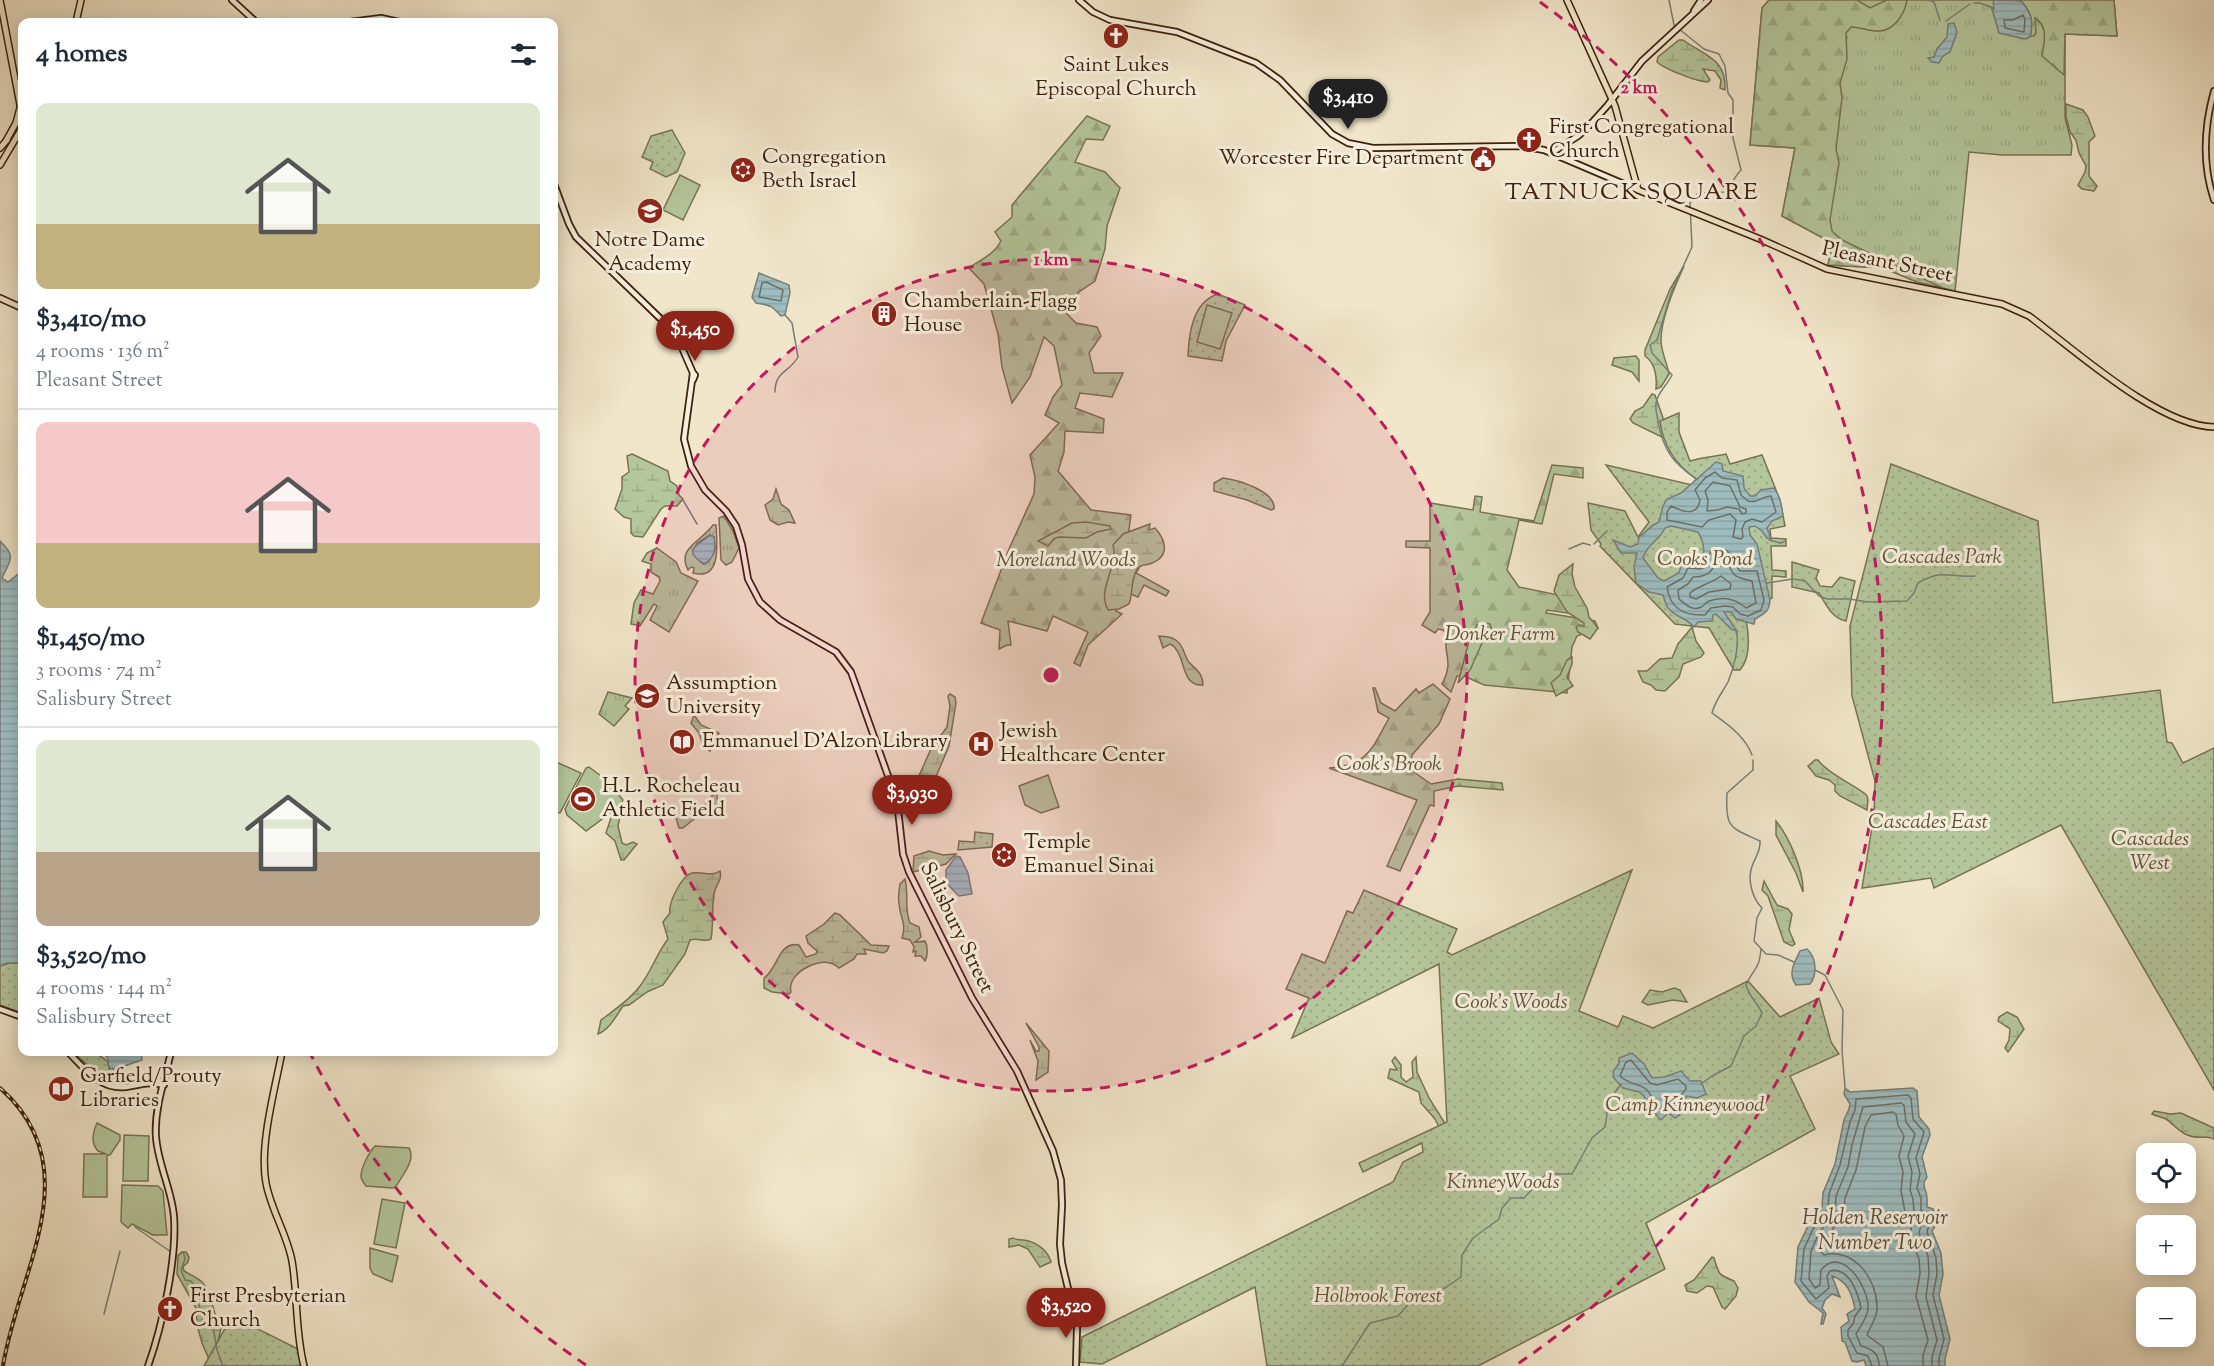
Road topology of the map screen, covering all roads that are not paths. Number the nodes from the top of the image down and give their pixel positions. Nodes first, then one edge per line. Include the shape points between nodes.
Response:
1 (0, 0) edge
2 (81, 0) edge
3 (232, 0) edge
4 (1079, 0) edge
5 (1568, 0) edge
6 (1701, 0) edge
7 (1708, 0) edge
8 (77, 18) edge
9 (252, 18) edge
10 (1687, 20) junction
11 (18, 91) edge
12 (2214, 91) edge
13 (1612, 99) junction
14 (18, 116) edge
15 (18, 124) edge
16 (18, 136) edge
17 (6, 141) junction
18 (0, 148) edge
19 (1553, 152) junction
20 (0, 165) edge
21 (1638, 190) junction
22 (558, 195) edge
23 (2214, 200) edge
24 (0, 298) edge
25 (18, 306) edge
26 (2214, 427) edge
27 (0, 1009) edge
28 (18, 1016) edge
29 (72, 1056) edge
30 (170, 1056) edge
31 (281, 1056) edge
32 (164, 1085) junction
33 (148, 1366) edge
34 (304, 1366) edge
35 (1076, 1366) edge

1 - 11 main road
2 - 8 main road
3 - 9 main road
4 - 19 main road, Pleasant Street via 1110,20 1177,32 1256,63 1280,80 1332,134 1353,144 1373,148 1520,146
5 - 13 main road
6 - 10 main road
7 - 10 main road
10 - 13 main road via 1642,61
12 - 23 main road via 2205,149
13 - 19 main road via 1578,136
13 - 21 main road
14 - 17 main road
15 - 17 main road
16 - 20 main road
17 - 18 main road
19 - 21 main road, Pleasant Street
21 - 26 main road, Pleasant Street via 1827,269 2016,309 2125,389 2182,420
22 - 35 main road, Salisbury Street via 576,237 663,320 679,341 695,378 684,440 687,456 705,490 736,526 748,579 760,602 776,617 836,652 850,669 897,801 909,872 976,1006 1017,1071 1053,1150 1062,1194 1060,1250 1077,1327
24 - 25 main road
27 - 28 main road
29 - 32 main road via 91,1076 106,1084 120,1088 147,1083
30 - 32 main road
31 - 34 main road via 264,1166 269,1197 292,1262
32 - 33 main road via 156,1138 171,1198 174,1242 160,1328

